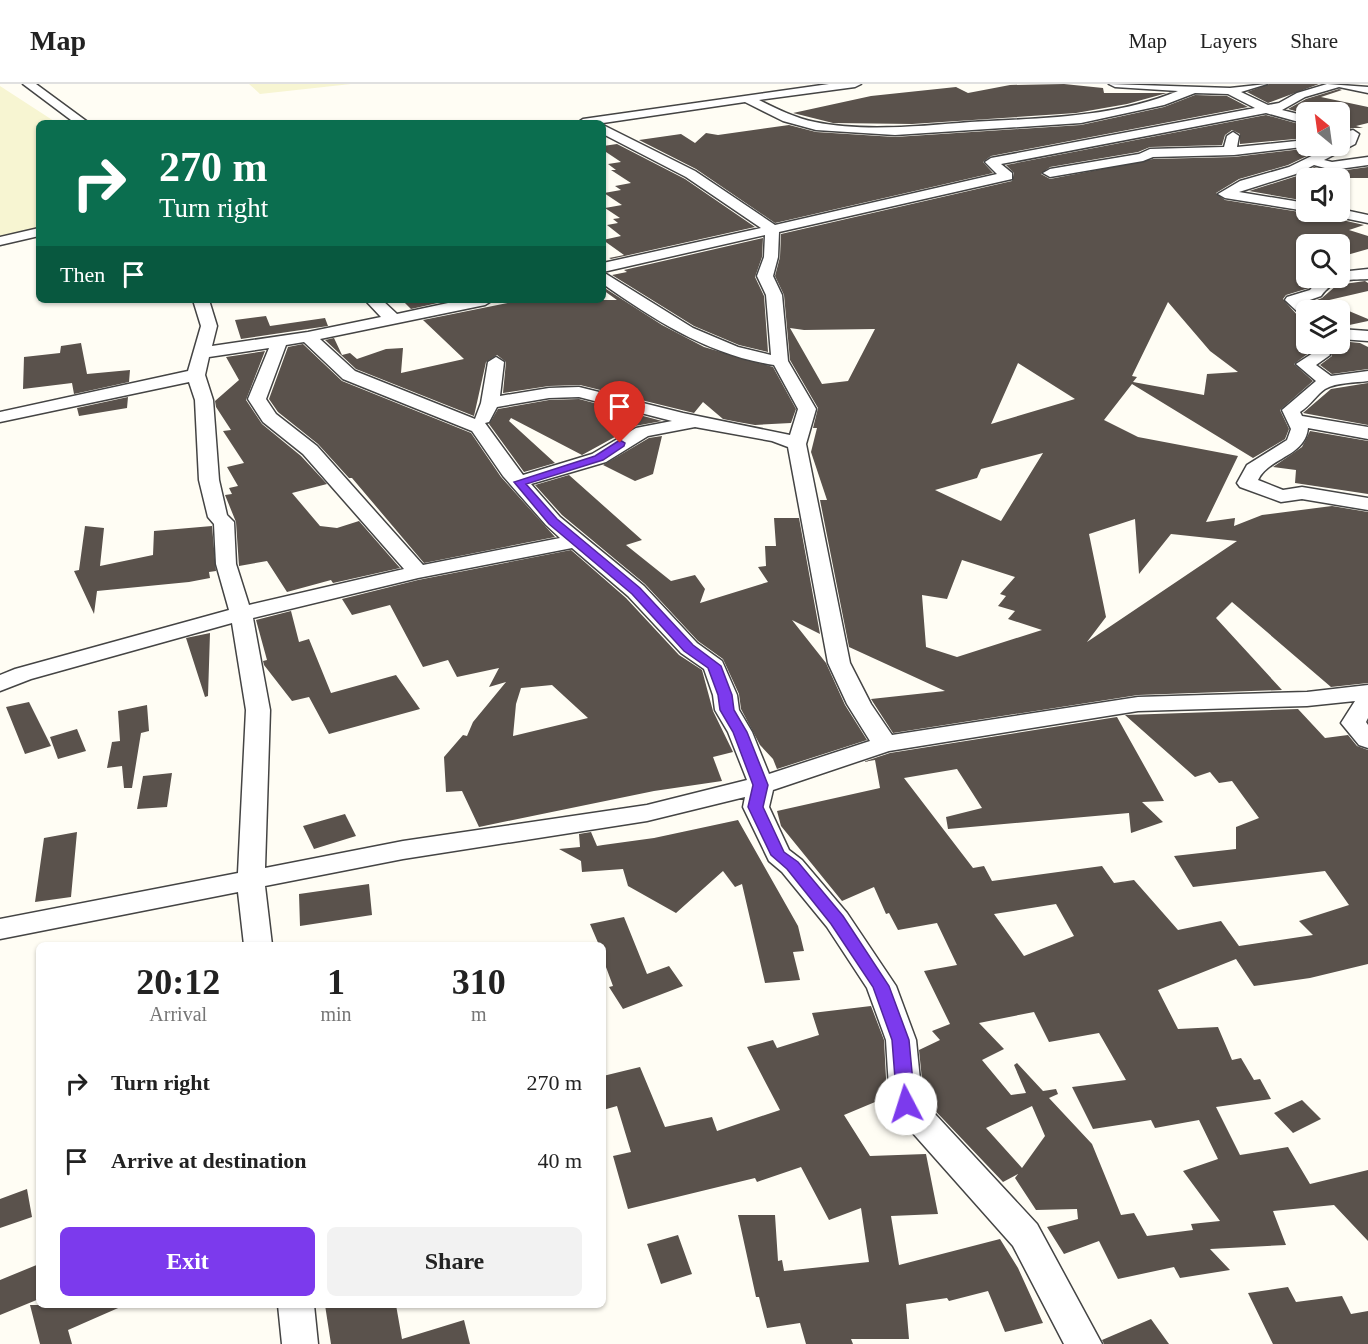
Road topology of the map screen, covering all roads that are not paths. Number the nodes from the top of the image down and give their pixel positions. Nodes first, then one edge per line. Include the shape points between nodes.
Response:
1 (29, 84) edge
2 (855, 84) edge
3 (1115, 84) edge
4 (1261, 84) edge
5 (1339, 84) edge
6 (1194, 89) junction
7 (1368, 90) edge
8 (1230, 91) junction
9 (746, 98) junction
10 (1266, 109) junction
11 (1296, 117) edge
12 (80, 120) edge
13 (606, 120) edge
14 (606, 130) edge
15 (1350, 137) edge
16 (1367, 138) edge
17 (1296, 145) edge
18 (1234, 151) junction
19 (1321, 156) edge
20 (1314, 161) junction
21 (1368, 161) edge
22 (1300, 168) edge
23 (1296, 170) edge
24 (1050, 173) dead end
25 (1296, 205) edge
26 (1350, 215) edge
27 (1368, 219) edge
28 (772, 229) junction
29 (36, 233) edge
30 (0, 241) edge
31 (606, 267) edge
32 (1368, 274) edge
33 (1350, 275) edge
34 (606, 279) edge
35 (1319, 288) edge
36 (202, 303) edge
37 (376, 303) edge
38 (470, 303) edge
39 (1296, 303) edge
40 (393, 319) junction
41 (1350, 335) edge
42 (1368, 336) edge
43 (308, 337) junction
44 (280, 340) junction
45 (202, 353) junction
46 (1321, 354) edge
47 (780, 361) junction
48 (496, 362) dead end
49 (196, 375) junction
50 (1368, 376) edge
51 (1329, 382) junction
52 (490, 404) junction
53 (0, 417) edge
54 (1294, 420) junction
55 (700, 421) junction
56 (478, 428) junction
57 (1368, 433) edge
58 (797, 444) junction
59 (519, 482) junction
60 (1368, 504) edge
61 (575, 541) junction
62 (418, 572) junction
63 (241, 614) junction
64 (0, 684) edge
65 (1368, 692) edge
66 (1368, 698) edge
67 (1368, 740) edge
68 (885, 744) junction
69 (760, 785) junction
70 (251, 880) junction
71 (0, 929) edge
72 (258, 942) edge
73 (296, 1308) edge
74 (300, 1344) edge
75 (1084, 1344) edge

1 - 12 street
2 - 9 street
3 - 6 street
4 - 8 street
5 - 7 street
5 - 10 street
6 - 8 street
6 - 9 street via 1160,103 1081,118 895,130 816,126 787,118
8 - 10 street
9 - 13 street
10 - 11 street
10 - 18 street via 1234,129 1230,147
10 - 28 street via 991,162 1007,176
14 - 28 street via 710,184
15 - 16 street
17 - 18 street
18 - 24 street via 1150,153
19 - 20 street
20 - 21 street via 1332,166
20 - 22 street
23 - 25 street via 1245,184 1226,194
26 - 27 street
28 - 31 street
28 - 47 street via 771,257 765,276 774,295
29 - 30 street
32 - 33 street
34 - 47 street via 702,340 750,358
35 - 39 street via 1316,293 1293,300
36 - 45 street via 209,326
37 - 40 street
38 - 40 street
40 - 43 street
41 - 42 street
43 - 44 street
43 - 56 street via 349,375
44 - 45 street
44 - 62 street via 258,399 269,418 310,450
45 - 49 street
46 - 51 street via 1304,364
47 - 58 street via 807,409
48 - 52 street
49 - 53 street
49 - 63 street via 204,400 209,480 218,516 224,522 226,564
50 - 51 street
51 - 54 street via 1318,386 1307,400 1291,410
52 - 55 street via 549,393 579,392
52 - 56 street
54 - 57 street
54 - 60 street via 1300,429 1295,443 1254,469 1247,483 1281,496 1302,493
55 - 58 street via 777,436
55 - 59 street via 642,432 599,458
56 - 59 street
58 - 68 street via 839,663
59 - 61 street
61 - 62 street
61 - 69 street via 614,571 689,648 714,666 727,710 740,732
62 - 63 street
63 - 64 street via 23,674
63 - 70 street via 258,720
65 - 68 street via 1307,699 1138,704
66 - 67 street via 1353,723
68 - 69 street
69 - 70 street via 646,813 403,850
69 - 75 street via 756,807 778,855 837,920 881,986 901,1040 906,1104 1025,1235
70 - 71 street
70 - 72 street
73 - 74 street

